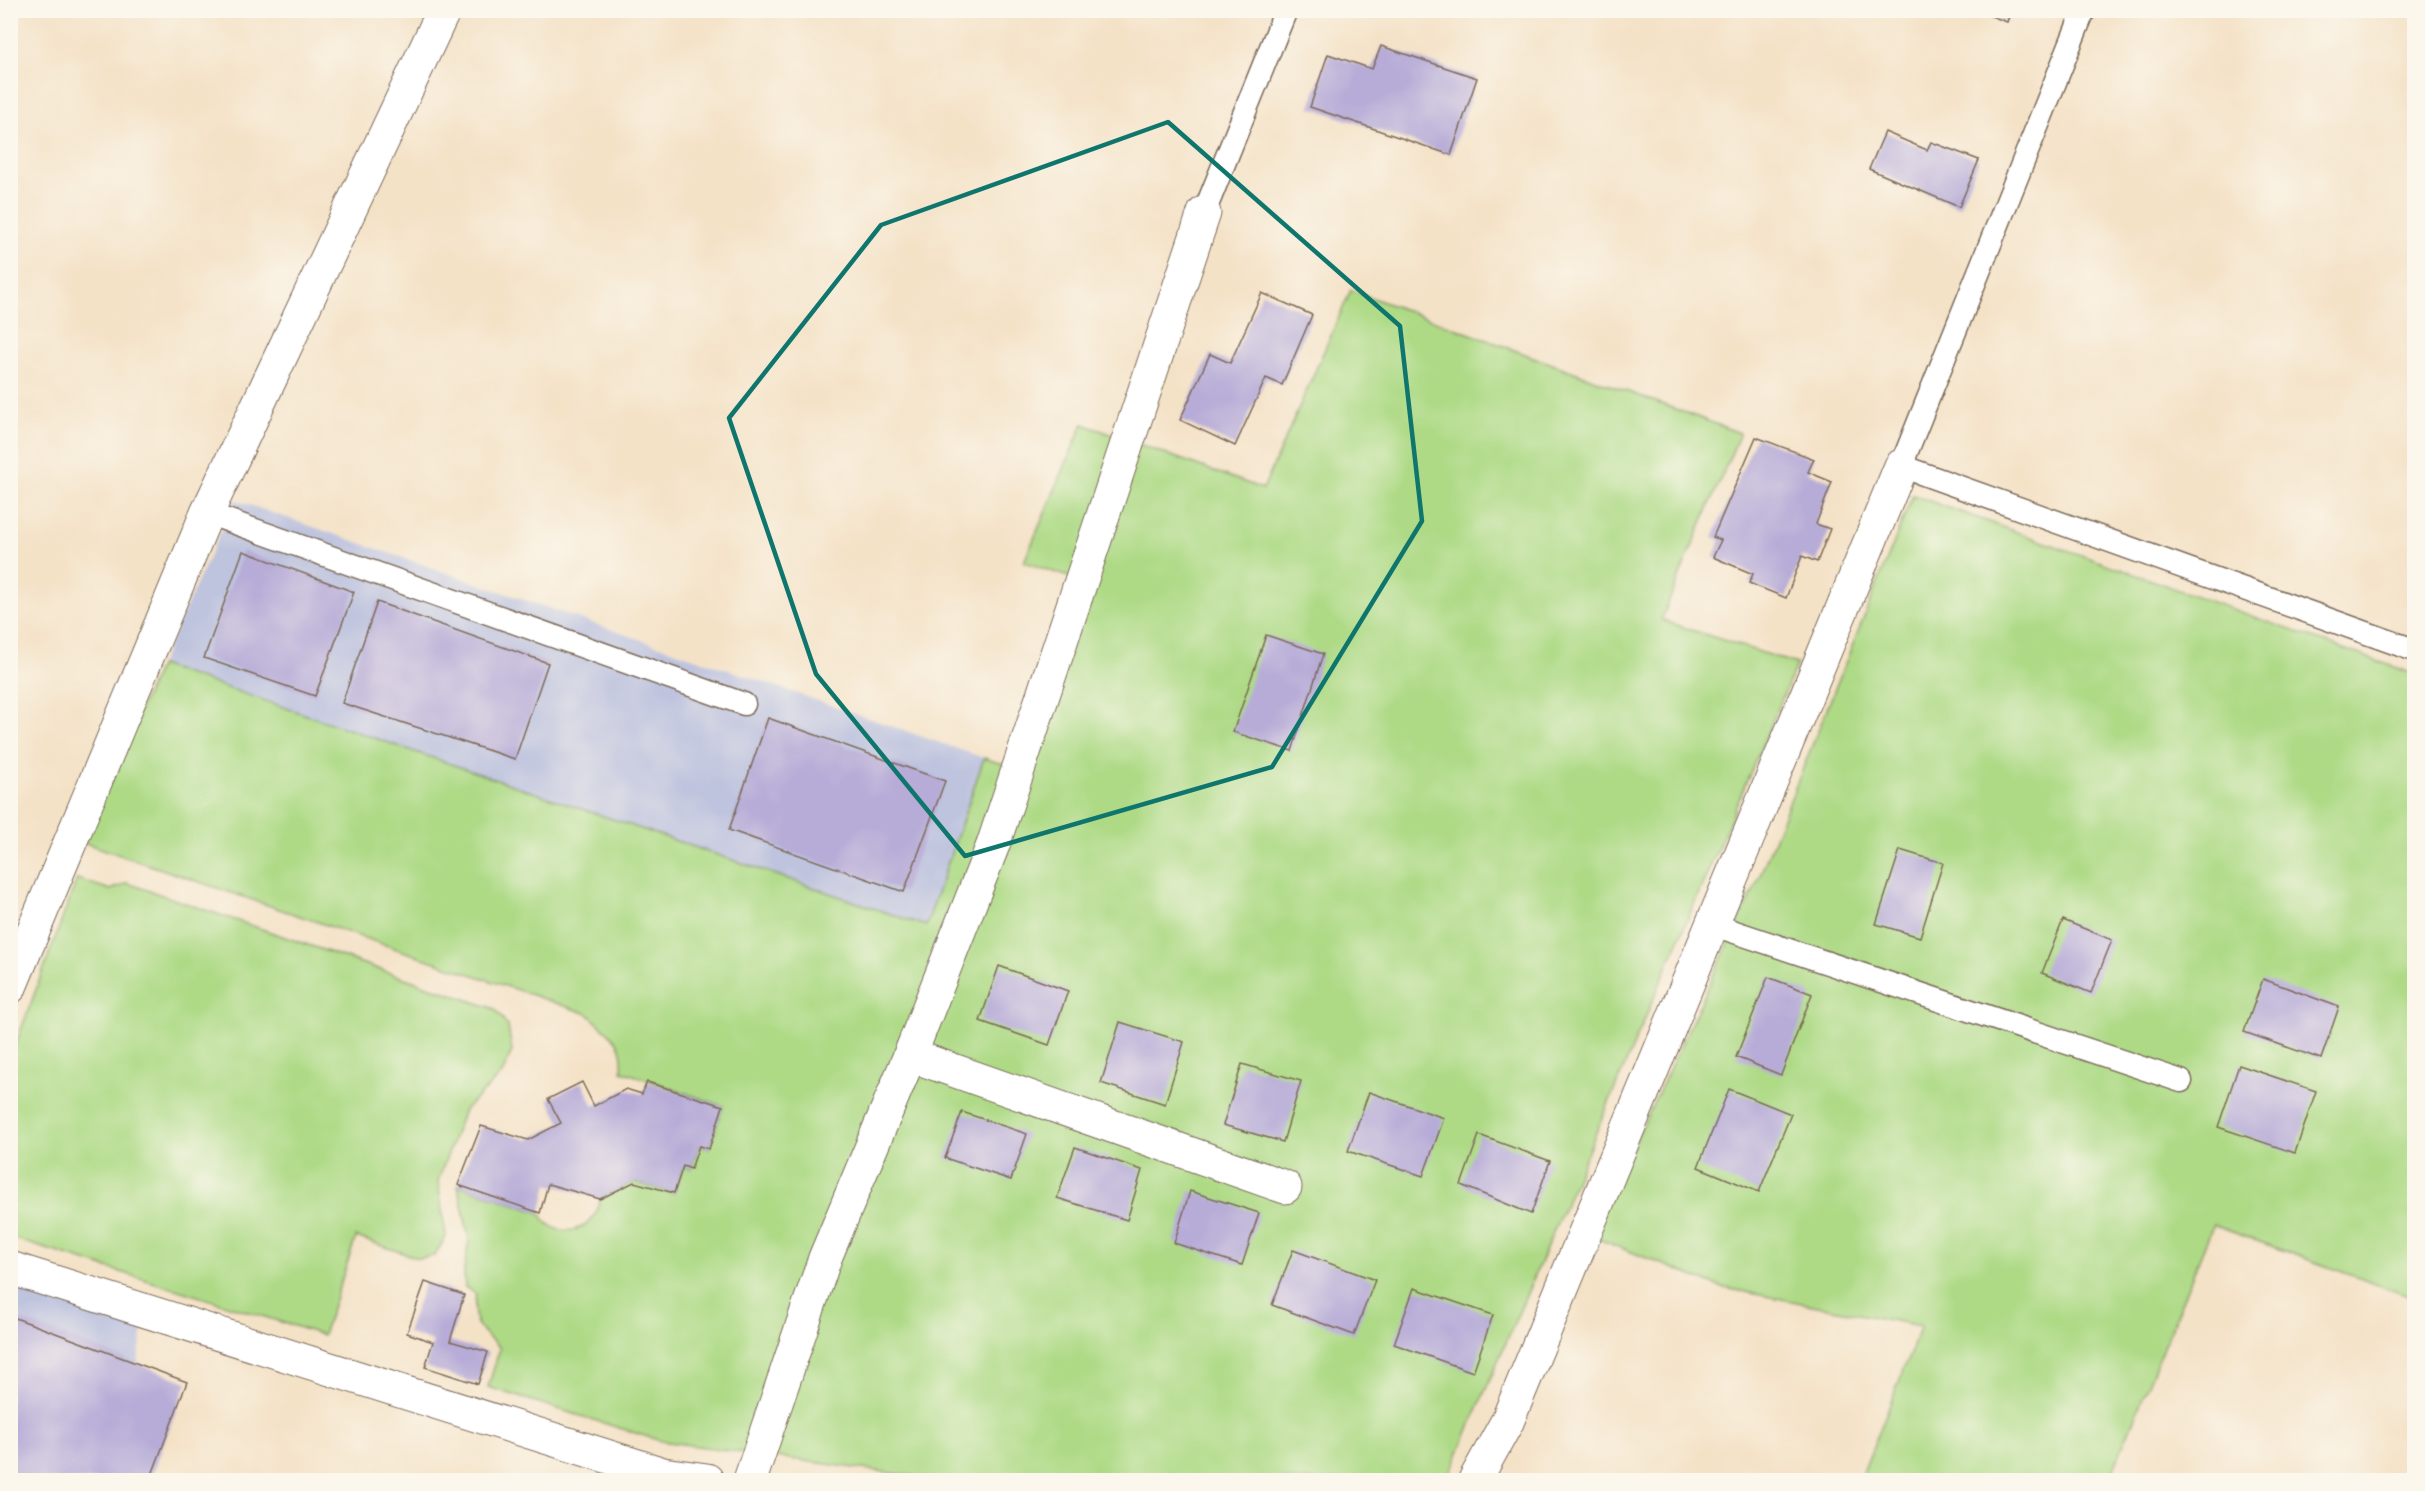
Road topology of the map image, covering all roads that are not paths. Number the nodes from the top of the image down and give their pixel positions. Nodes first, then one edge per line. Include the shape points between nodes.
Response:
1 (444, 10) edge
2 (1286, 10) edge
3 (2084, 10) edge
4 (1204, 213) joint
5 (1901, 466) junction
6 (207, 513) junction
7 (2415, 650) edge
8 (744, 704) dead end
9 (1711, 924) junction
10 (10, 987) edge
11 (910, 1055) junction
12 (2181, 1081) dead end
13 (1285, 1187) dead end
14 (10, 1268) edge
15 (707, 1480) edge
16 (750, 1480) edge
17 (1475, 1480) edge

1 - 6 street
2 - 4 lane
3 - 5 lane
4 - 11 street via 993,845
5 - 7 lane
5 - 9 street
6 - 8 lane
6 - 10 street
9 - 12 lane
9 - 17 street via 1506,1422
11 - 13 street
11 - 16 street via 825,1258
14 - 15 street via 663,1474

